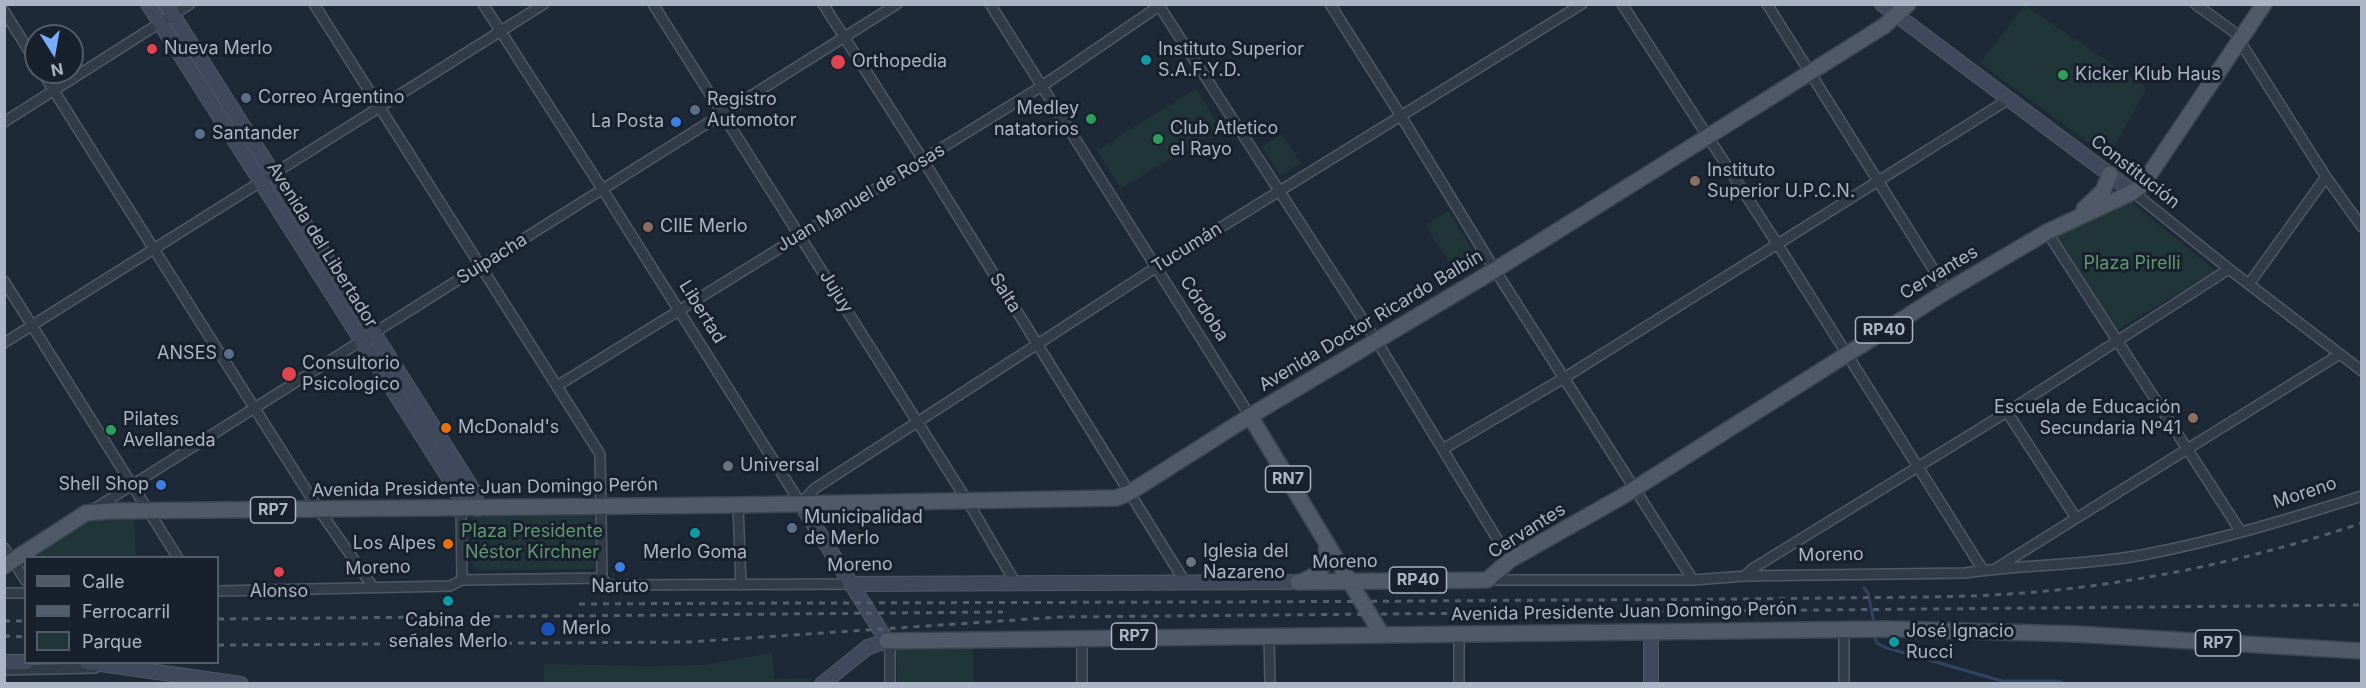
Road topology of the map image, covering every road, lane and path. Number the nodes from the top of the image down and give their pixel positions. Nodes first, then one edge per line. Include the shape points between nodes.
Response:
1 (148, 4) edge
2 (190, 4) edge
3 (314, 4) edge
4 (483, 4) edge
5 (544, 4) edge
6 (653, 4) edge
7 (823, 4) edge
8 (897, 4) edge
9 (990, 4) edge
10 (1330, 4) edge
11 (1582, 4) edge
12 (1622, 4) edge
13 (1767, 4) edge
14 (1882, 4) edge
15 (1908, 4) edge
16 (2195, 4) edge
17 (2264, 4) edge
18 (1160, 5) edge
19 (169, 10) edge
20 (4, 11) edge
21 (1897, 16) junction
22 (160, 23) junction
23 (500, 32) junction
24 (845, 38) junction
25 (2239, 42) junction
26 (24, 43) edge
27 (1811, 72) junction
28 (50, 84) edge
29 (1042, 86) junction
30 (54, 91) junction
31 (2009, 99) junction
32 (380, 109) junction
33 (724, 113) junction
34 (1401, 116) junction
35 (4, 122) edge
36 (1707, 138) junction
37 (923, 160) junction
38 (2110, 174) junction
39 (2326, 177) junction
40 (268, 179) junction
41 (1879, 181) junction
42 (603, 190) junction
43 (1279, 191) junction
44 (2133, 192) junction
45 (2076, 218) junction
46 (2361, 227) edge
47 (2047, 231) junction
48 (800, 234) junction
49 (1778, 245) junction
50 (153, 249) junction
51 (481, 266) junction
52 (1155, 268) junction
53 (2229, 269) junction
54 (1495, 270) junction
55 (4, 281) edge
56 (2249, 284) junction
57 (1947, 291) junction
58 (680, 310) junction
59 (33, 325) junction
60 (374, 332) junction
61 (1376, 340) junction
62 (2117, 340) junction
63 (361, 341) junction
64 (4, 343) edge
65 (1037, 345) junction
66 (1846, 354) junction
67 (2340, 354) junction
68 (2361, 371) edge
69 (1564, 378) junction
70 (557, 386) junction
71 (255, 409) junction
72 (2007, 412) junction
73 (1250, 416) junction
74 (917, 422) junction
75 (1443, 449) junction
76 (2187, 449) junction
77 (1918, 467) junction
78 (134, 485) junction
79 (1634, 489) junction
80 (1129, 493) junction
81 (2361, 496) edge
82 (968, 502) junction
83 (801, 504) junction
84 (738, 505) junction
85 (601, 507) junction
86 (478, 508) junction
87 (461, 509) junction
88 (319, 510) junction
89 (150, 511) junction
90 (86, 513) junction
91 (2076, 518) junction
92 (2241, 532) junction
93 (1326, 542) junction
94 (177, 556) edge
95 (7, 558) edge
96 (1510, 560) junction
97 (1997, 568) junction
98 (1983, 570) junction
99 (1745, 576) junction
100 (602, 578) junction
101 (24, 579) edge
102 (462, 580) junction
103 (1487, 580) junction
104 (1693, 580) junction
105 (1350, 581) junction
106 (1016, 582) junction
107 (1185, 582) junction
108 (1299, 582) junction
109 (850, 584) junction
110 (741, 585) junction
111 (372, 587) junction
112 (219, 591) edge
113 (4, 593) edge
114 (24, 593) edge
115 (1844, 629) junction
116 (1459, 633) junction
117 (1651, 633) junction
118 (1269, 635) junction
119 (1382, 635) junction
120 (1082, 637) junction
121 (887, 641) junction
122 (2361, 651) edge
123 (4, 662) edge
124 (24, 662) edge
125 (95, 664) edge
126 (120, 667) junction
127 (4, 670) edge
128 (175, 679) edge
129 (241, 684) edge
130 (822, 684) edge
131 (890, 684) edge
132 (1082, 684) edge
133 (1269, 684) edge
134 (1459, 684) edge
135 (1651, 684) edge
136 (1844, 684) edge

1 - 22 main road, Avenida del Libertador
2 - 19 street
3 - 32 street
4 - 23 street, Libertad
5 - 23 street
6 - 33 street, Jujuy
7 - 24 street, Salta
8 - 24 street, Suipacha
9 - 29 street, Córdoba
10 - 34 street
11 - 34 street, Tucumán
12 - 36 street
13 - 27 street
14 - 21 main road, Constitución
15 - 21 main road, Avenida Doctor Ricardo Balbín
16 - 25 street via 2232,30
17 - 25 main road, Cervantes / RP40
18 - 29 street, Juan Manuel de Rosas
18 - 43 street
19 - 22 street
19 - 40 main road, Avenida del Libertador
20 - 26 street
21 - 27 main road, Avenida Doctor Ricardo Balbín
21 - 31 main road, Constitución
22 - 30 street
22 - 40 main road, Avenida del Libertador
23 - 32 street
23 - 42 street, Libertad
24 - 33 street, Suipacha
24 - 37 street, Salta
25 - 39 street
25 - 44 main road, Cervantes / RP40 via 2143,184
27 - 36 main road, Avenida Doctor Ricardo Balbín
27 - 41 street
28 - 30 street
29 - 37 street, Juan Manuel de Rosas
29 - 52 street, Córdoba
30 - 35 street
30 - 50 street
31 - 38 main road, Constitución
31 - 41 street
32 - 40 street
32 - 51 street
33 - 42 street, Suipacha
33 - 48 street, Jujuy
34 - 43 street, Tucumán
34 - 54 street
36 - 49 street
36 - 54 main road, Avenida Doctor Ricardo Balbín
37 - 48 street, Juan Manuel de Rosas
37 - 65 street, Salta
38 - 44 main road, Constitución
38 - 45 main road via 2103,191
39 - 46 street
39 - 56 street
40 - 50 street
40 - 60 main road, Avenida del Libertador
40 - 63 main road, Avenida del Libertador
41 - 49 street
41 - 57 street
42 - 51 street, Suipacha
42 - 58 street, Libertad
43 - 52 street, Tucumán
43 - 61 street
44 - 45 main road, Cervantes / RP40
44 - 53 street, Constitución
45 - 47 main road, Cervantes / RP40
47 - 57 main road, Cervantes / RP40
47 - 62 street
48 - 58 street, Juan Manuel de Rosas
48 - 74 street, Jujuy
49 - 66 street
49 - 69 street
50 - 59 street
50 - 71 street
51 - 60 street, Suipacha
51 - 70 street
52 - 65 street, Tucumán
52 - 73 street, Córdoba
53 - 56 street, Constitución
53 - 62 street
54 - 61 main road, Avenida Doctor Ricardo Balbín
54 - 69 street
55 - 59 street
56 - 67 street, Constitución
57 - 66 main road, Cervantes / RP40
58 - 70 street, Juan Manuel de Rosas
58 - 83 street, Libertad
59 - 64 street
59 - 78 street
60 - 63 street, Suipacha
60 - 86 main road, Avenida del Libertador via 475,493
61 - 73 main road, Avenida Doctor Ricardo Balbín
61 - 75 street
62 - 72 street
62 - 76 street
63 - 71 street, Suipacha
63 - 87 main road, Avenida del Libertador via 458,493
65 - 74 street, Tucumán
65 - 80 street, Salta
66 - 77 street
66 - 79 main road, Cervantes / RP40
67 - 68 street, Constitución
67 - 76 street
69 - 75 street
69 - 79 street
70 - 85 street via 600,454
71 - 78 street, Suipacha
71 - 88 street
72 - 77 street
72 - 91 street
73 - 80 main road, Avenida Doctor Ricardo Balbín / RP7
73 - 93 main road, Córdoba / RN7
74 - 82 street, Jujuy
74 - 83 street, Tucumán via 814,489
75 - 96 street
76 - 91 street
76 - 92 street
77 - 98 street
77 - 99 street
78 - 89 street
78 - 90 street, Suipacha
79 - 96 main road, Cervantes / RP40
79 - 104 street
80 - 82 main road, Avenida Doctor Ricardo Balbín / RP7 via 1106,500
80 - 107 street, Salta
81 - 92 street, Moreno
82 - 83 main road, Avenida Doctor Ricardo Balbín / RP7
82 - 106 street, Jujuy
83 - 84 main road, Avenida Presidente Juan Domingo Perón / RP7
83 - 109 main road, Libertad
84 - 85 main road, Avenida Presidente Juan Domingo Perón / RP7
84 - 110 street
85 - 86 main road, Avenida Presidente Juan Domingo Perón / RP7
85 - 100 street
86 - 87 main road, Avenida Presidente Juan Domingo Perón / RP7
87 - 88 main road, Avenida Presidente Juan Domingo Perón / RP7
87 - 102 street, Avenida del Libertador
88 - 89 main road, Avenida Presidente Juan Domingo Perón / RP7
88 - 111 street
89 - 90 main road, Avenida Presidente Juan Domingo Perón / RP7
89 - 94 street
90 - 95 main road
91 - 97 street
92 - 97 street, Moreno via 2140,555
93 - 105 main road, Córdoba / RN7
93 - 108 main road via 1328,555 1323,568
95 - 101 street
96 - 103 main road, Cervantes / RP40
97 - 98 street, Moreno
98 - 99 street, Moreno
99 - 104 street, Moreno
100 - 102 street, Moreno
100 - 110 street, Moreno via 613,585
102 - 111 street, Moreno via 453,586
103 - 104 street, Moreno
103 - 105 main road, Moreno / RP40
105 - 108 main road, Moreno / RP40
105 - 119 main road, Córdoba / RN7
106 - 107 main road, Moreno / RP40
106 - 109 main road, Moreno / RP40
107 - 108 main road, Moreno / RP40
109 - 110 street, Moreno
109 - 121 main road, Libertad
111 - 112 street, Moreno
113 - 114 street
115 - 117 main road, Avenida Presidente Juan Domingo Perón / RP7
115 - 122 main road, Avenida Presidente Juan Domingo Perón / RP7 via 2075,634
115 - 136 street
116 - 117 main road, Avenida Presidente Juan Domingo Perón / RP7
116 - 119 main road, Avenida Presidente Juan Domingo Perón / RP7
116 - 134 street
117 - 135 main road
118 - 119 main road, Avenida Presidente Juan Domingo Perón / RP7
118 - 120 main road, Avenida Presidente Juan Domingo Perón / RP7
118 - 133 street
120 - 121 main road, Avenida Presidente Juan Domingo Perón / RP7
120 - 132 street
121 - 130 main road via 868,648
121 - 131 street
123 - 124 main road
125 - 126 main road
126 - 127 street
126 - 128 main road
128 - 129 main road

